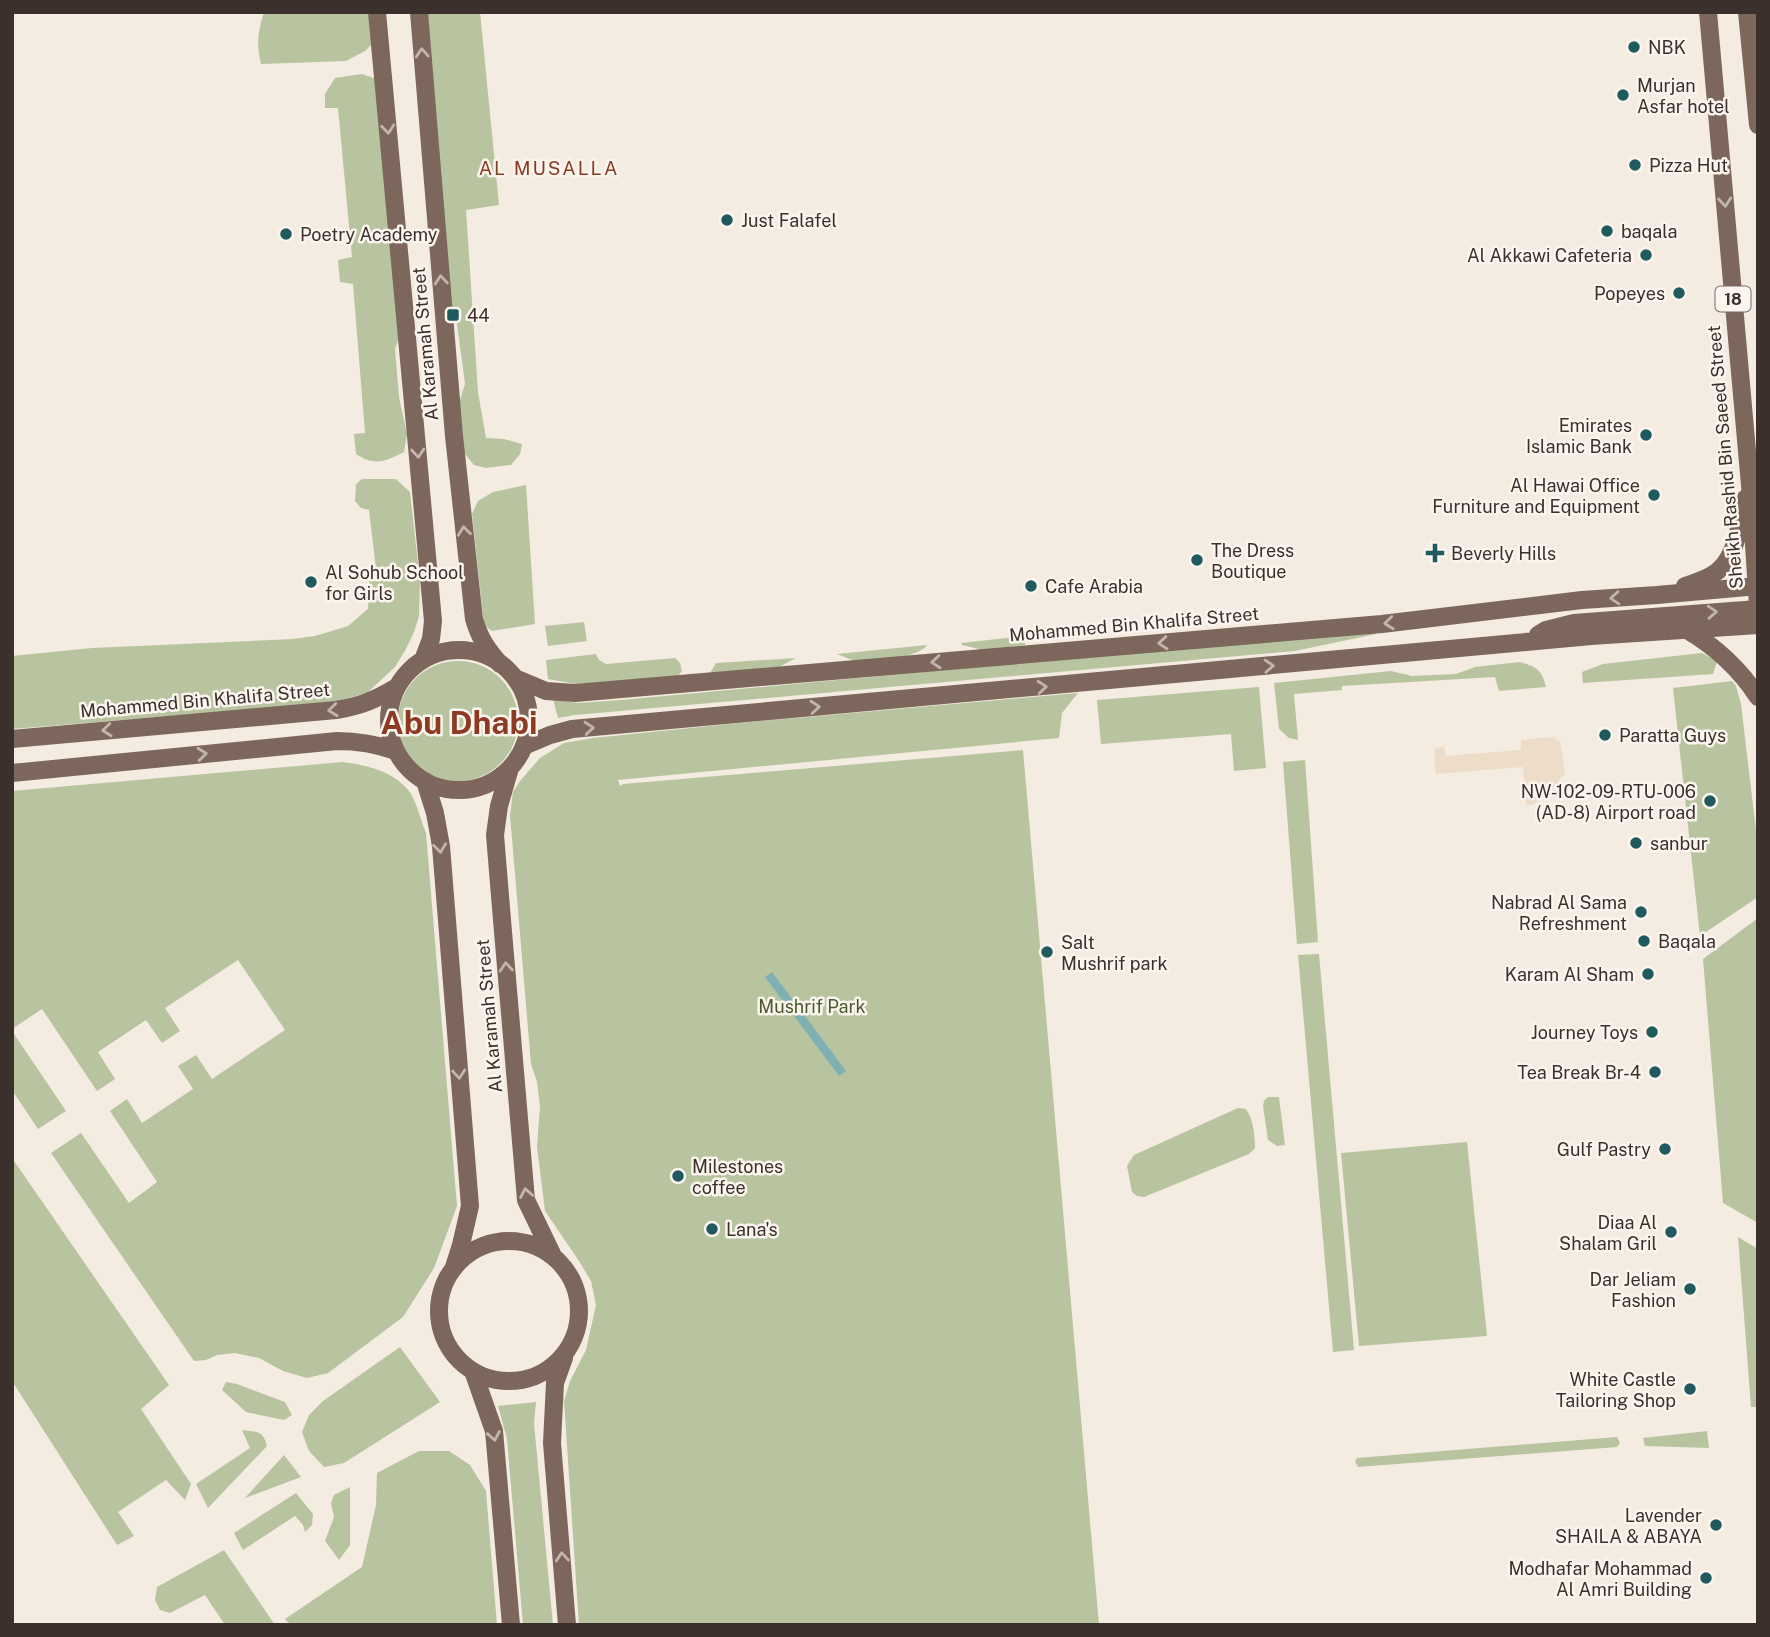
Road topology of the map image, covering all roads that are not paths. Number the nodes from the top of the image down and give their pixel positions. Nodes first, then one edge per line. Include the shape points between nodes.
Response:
1 (377, 12) edge
2 (419, 12) edge
3 (1708, 12) edge
4 (1747, 12) edge
5 (1758, 125) edge
6 (1742, 401) junction
7 (1758, 425) edge
8 (1749, 485) junction
9 (1757, 586) edge
10 (1657, 595) junction
11 (1758, 607) edge
12 (1758, 625) edge
13 (1687, 630) junction
14 (1525, 642) junction
15 (423, 660) junction
16 (500, 664) junction
17 (515, 678) junction
18 (397, 687) junction
19 (1758, 697) edge
20 (12, 739) edge
21 (524, 746) junction
22 (396, 751) junction
23 (510, 768) junction
24 (12, 773) edge
25 (425, 781) junction
26 (552, 1256) junction
27 (453, 1267) junction
28 (567, 1351) junction
29 (473, 1371) junction
30 (511, 1625) edge
31 (568, 1625) edge

1 -> 15 main road, Al Karamah Street via 433,621 432,639
16 -> 2 main road, Al Karamah Street via 479,636 472,606
3 -> 6 main road, Sheikh Rashid Bin Saeed Street / 18
4 - 5 main road
6 - 7 main road
6 - 8 main road, Sheikh Rashid Bin Saeed Street / 18
8 - 9 main road, Sheikh Rashid Bin Saeed Street / 18
8 - 10 main road via 1725,564 1713,574
9 - 10 main road, Mohammed Bin Khalifa Street
9 - 11 main road, Sheikh Rashid Bin Saeed Street / 18
10 -> 17 main road, Mohammed Bin Khalifa Street via 1382,624 575,693 546,691
14 -> 11 main road via 1546,630 1574,623
12 - 13 main road
13 - 14 main road
13 - 19 main road via 1729,660
21 -> 14 main road via 572,729
15 - 16 main road via 462,650
15 - 18 main road
16 - 17 main road
17 - 21 main road via 526,700 529,723
18 -> 20 main road, Mohammed Bin Khalifa Street via 375,701 336,710
18 - 22 main road via 389,719
21 - 23 main road
24 -> 22 main road via 337,741 377,744
22 - 25 main road
23 - 25 main road via 492,782 470,789 447,789
26 -> 23 main road, Al Karamah Street via 526,1200 503,933 495,835
25 -> 27 main road, Al Karamah Street via 440,846 470,1206
26 - 27 main road via 537,1246 501,1241 483,1245
26 - 28 main road via 565,1268 579,1300 575,1335
27 - 29 main road via 439,1300 439,1321 451,1350
28 - 29 main road via 553,1366 514,1381
31 -> 28 main road via 552,1443 555,1383
29 -> 30 main road via 494,1431

